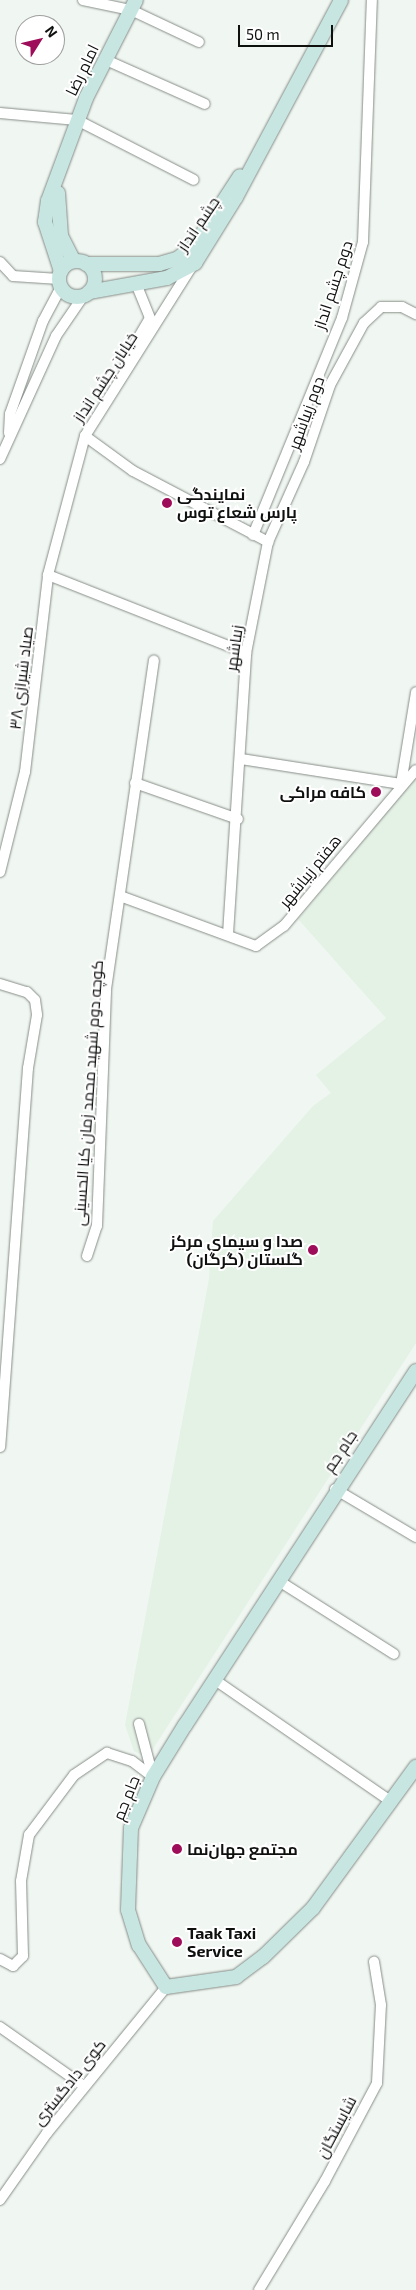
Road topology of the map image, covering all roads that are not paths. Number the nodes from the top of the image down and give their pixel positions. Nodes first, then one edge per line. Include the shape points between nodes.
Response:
1 (83, 0) edge
2 (341, 0) edge
3 (372, 0) edge
4 (134, 5) edge
5 (199, 42) dead end
6 (106, 60) junction
7 (205, 104) dead end
8 (4, 113) edge
9 (78, 120) junction
10 (62, 157) junction
11 (254, 160) junction
12 (194, 180) dead end
13 (0, 262) edge
14 (195, 262) junction
15 (80, 263) junction
16 (60, 279) junction
17 (136, 283) junction
18 (87, 293) junction
19 (416, 314) edge
20 (124, 374) junction
21 (8, 436) junction
22 (85, 436) junction
23 (0, 459) edge
24 (253, 534) junction
25 (268, 542) junction
26 (48, 575) junction
27 (246, 653) junction
28 (154, 660) dead end
29 (416, 692) edge
30 (241, 759) junction
31 (416, 770) edge
32 (135, 783) junction
33 (401, 784) junction
34 (238, 819) junction
35 (0, 872) edge
36 (120, 896) junction
37 (228, 934) junction
38 (0, 984) edge
39 (87, 1256) dead end
40 (416, 1371) edge
41 (0, 1447) edge
42 (335, 1489) junction
43 (416, 1537) edge
44 (279, 1581) junction
45 (394, 1654) dead end
46 (215, 1680) junction
47 (139, 1724) dead end
48 (416, 1767) edge
49 (153, 1777) junction
50 (392, 1802) junction
51 (0, 1959) edge
52 (374, 1962) dead end
53 (166, 1987) junction
54 (0, 2027) edge
55 (84, 2086) junction
56 (4, 2188) edge
57 (0, 2200) edge
58 (259, 2290) edge

1 - 4 street
2 - 11 street, چشم انداز
3 - 24 street, دوم چشم انداز via 364,242 342,318
4 - 5 street
4 - 6 street, امام رضا
6 - 7 street
6 - 9 street, امام رضا
8 - 9 street
9 - 10 street, امام رضا
9 - 12 street
10 - 15 street, امام رضا via 56,207 61,236
10 - 16 street, امام رضا via 46,222
11 - 14 street, چشم انداز
11 - 15 street, چشم انداز via 228,191 196,245 177,259 158,264
13 - 16 street via 13,276
14 - 17 street, چشم انداز via 175,275
14 - 20 street, خیابان چشم انداز
15 - 16 street
15 - 18 street, امام رضا via 94,274
16 - 18 street via 72,296
16 - 21 street via 10,414
17 - 18 street, چشم انداز
17 - 20 street via 150,318 127,357
18 - 21 street via 56,336
19 - 25 street, دوم زیباشهر via 402,307 381,307 364,323 330,385 304,462
20 - 22 street, خیابان چشم انداز
21 - 23 street
22 - 24 street via 133,471
22 - 26 street, خیابان چشم انداز
24 - 25 street
25 - 27 street, زیباشهر
26 - 27 street via 159,622
26 - 35 street, صیاد شیرازی ۳۸ via 25,772
27 - 30 street, زیباشهر
28 - 32 street, کوچه دوم شهید محمد زمان کیا الحسینی
29 - 33 street
30 - 33 street
30 - 34 street, زیباشهر
31 - 33 street
32 - 34 street
32 - 36 street, کوچه دوم شهید محمد زمان کیا الحسینی
33 - 37 street, هفتم زیباشهر via 284,926 256,946
34 - 37 street, زیباشهر
36 - 37 street
36 - 39 street, کوچه دوم شهید محمد زمان کیا الحسینی via 106,989 97,1226
38 - 41 street via 27,992 34,1000 37,1016 28,1068
40 - 42 street, جام جم
42 - 43 street
42 - 44 street, جام جم
44 - 45 street
44 - 46 street, جام جم
46 - 49 street, جام جم
46 - 50 street
47 - 49 street
48 - 50 street
49 - 51 street via 132,1761 107,1753 74,1775 29,1835 21,1880 24,1956 14,1966
49 - 53 street, جام جم via 131,1828 128,1910 139,1945
50 - 53 street via 313,1908 263,1956 236,1977
52 - 58 street, شایستگان via 381,2005 377,2083 325,2181
53 - 55 street, کوی دادگستری
54 - 55 street
55 - 56 street, کوی دادگستری
56 - 57 street, کوی دادگستری

